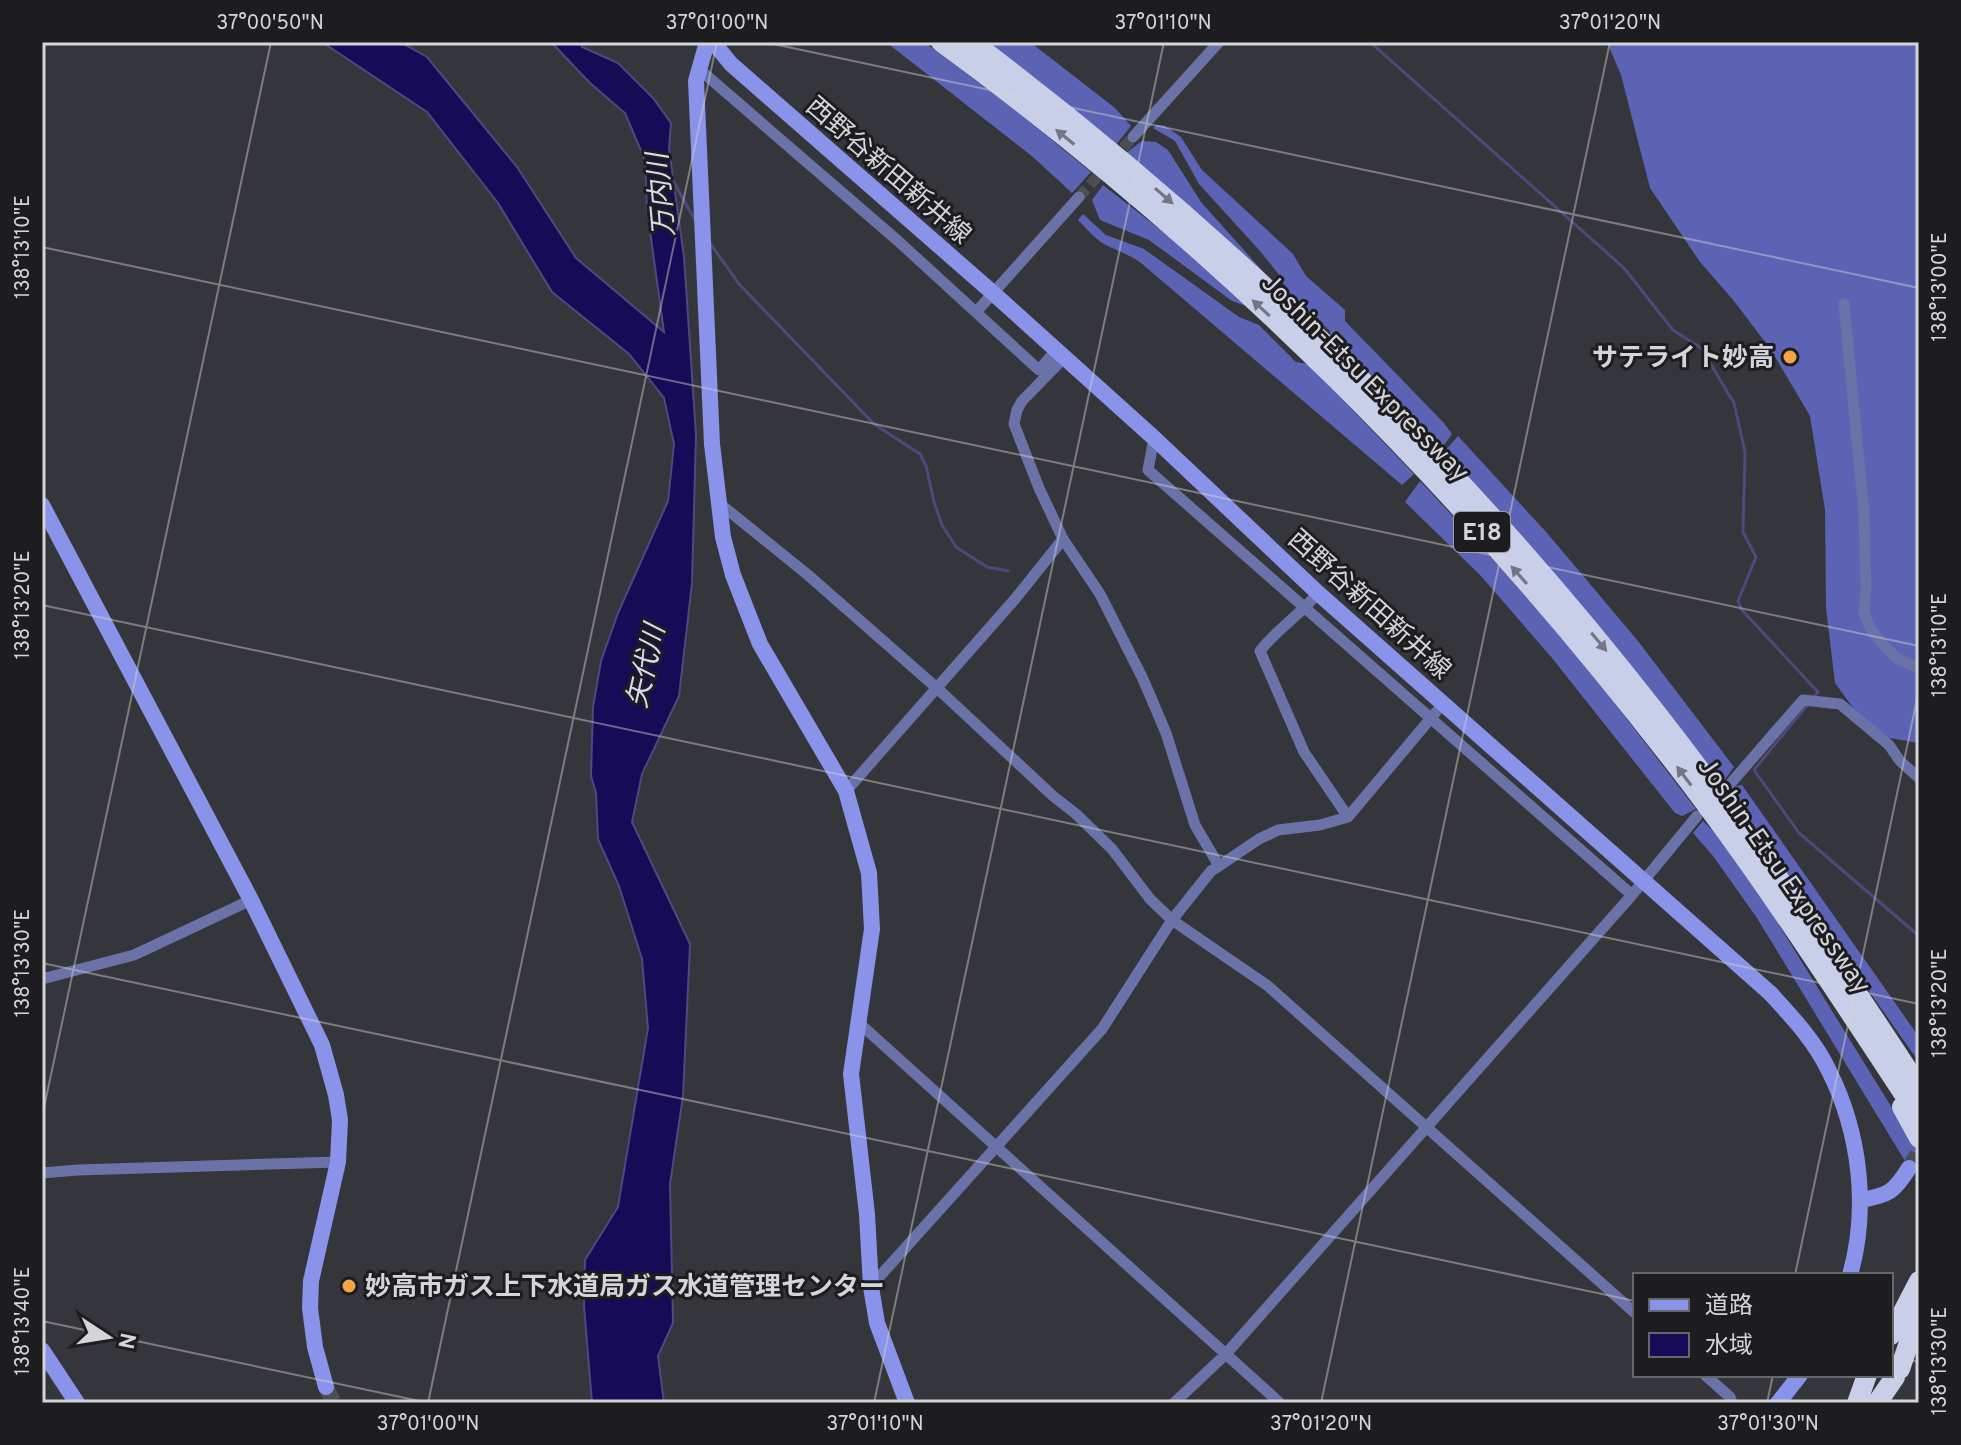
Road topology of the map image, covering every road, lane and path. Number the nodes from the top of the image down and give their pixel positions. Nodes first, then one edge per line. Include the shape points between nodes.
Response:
1 (710, 42) edge
2 (941, 42) edge
3 (972, 42) edge
4 (1219, 42) edge
5 (699, 69) junction
6 (1133, 137) tunnel mouth
7 (1079, 197) tunnel mouth
8 (993, 293) junction
9 (1844, 304) dead end
10 (977, 311) junction
11 (1061, 353) junction
12 (1154, 438) junction
13 (719, 503) junction
14 (42, 505) edge
15 (1063, 539) junction
16 (1318, 593) junction
17 (1307, 607) junction
18 (1919, 668) edge
19 (938, 689) junction
20 (1444, 702) junction
21 (1431, 717) junction
22 (1919, 778) edge
23 (1731, 783) dead end
24 (846, 791) junction
25 (1697, 816) dead end
26 (1348, 817) junction
27 (1219, 866) junction
28 (1644, 882) junction
29 (1632, 895) junction
30 (251, 900) junction
31 (1172, 920) junction
32 (1793, 928) junction
33 (42, 979) edge
34 (858, 1022) junction
35 (1881, 1029) junction
36 (1919, 1079) edge
37 (1919, 1087) edge
38 (1919, 1117) edge
39 (1426, 1127) junction
40 (1919, 1138) edge
41 (996, 1148) junction
42 (338, 1162) junction
43 (1909, 1168) tunnel mouth
44 (42, 1173) edge
45 (1861, 1200) junction
46 (1851, 1273) edge
47 (1919, 1281) edge
48 (871, 1287) junction
49 (1919, 1299) edge
50 (1633, 1311) edge
51 (1906, 1327) edge
52 (42, 1350) edge
53 (1225, 1355) junction
54 (1707, 1377) edge
55 (1798, 1377) edge
56 (1866, 1377) edge
57 (326, 1387) tunnel mouth
58 (77, 1403) edge
59 (907, 1403) edge
60 (1174, 1403) edge
61 (1280, 1403) edge
62 (1732, 1403) edge
63 (1778, 1403) edge
64 (1857, 1403) edge
65 (1877, 1403) edge

1 - 5 street
1 - 8 street, 西野谷新田新井線
32 -> 2 highway, Joshin-Etsu Expressway / E18 via 1603,673 1388,432 1169,224 1059,131
3 -> 35 highway, Joshin-Etsu Expressway / E18 via 1070,116 1223,249 1487,514 1684,749
4 - 6 street
5 - 10 street
5 - 13 street via 712,444
7 - 8 street
8 - 10 street
8 - 11 street, 西野谷新田新井線
9 - 18 street via 1864,514 1864,613 1886,648
10 - 11 street via 1039,370
11 - 12 street, 西野谷新田新井線
11 - 15 street via 1022,401 1014,424
12 - 16 street, 西野谷新田新井線
12 - 17 street via 1148,470
13 - 19 street
13 - 24 street via 733,575 760,644
14 - 30 street
15 - 19 street
15 - 27 street via 1100,594 1143,679 1195,825
16 - 17 street
16 - 20 street, 西野谷新田新井線
17 - 21 street
17 - 26 street via 1275,631 1260,651 1304,752
19 - 24 street
19 - 31 street via 1112,849
20 - 21 street
20 - 28 street, 西野谷新田新井線
21 - 26 street
21 - 29 street
22 - 23 street via 1840,704 1803,700
24 - 34 street via 864,847 872,898
25 - 28 street
26 - 27 street via 1278,830
27 - 31 street
28 - 29 street
28 - 45 street, 西野谷新田新井線 via 1770,993 1818,1051 1850,1128
29 - 39 street
30 - 33 street via 134,955
30 - 42 street via 322,1045 340,1120
31 - 39 street via 1268,986
31 - 41 street via 1102,1029
32 - 38 highway, Joshin-Etsu Expressway / E18
32 - 40 highway
34 - 41 street
34 - 48 street via 851,1074
35 - 36 highway
35 - 37 highway, Joshin-Etsu Expressway / E18
39 - 50 street
39 - 53 street
41 - 48 street
41 - 53 street
42 - 44 street
42 - 57 street via 311,1281 315,1347
43 - 45 street via 1885,1196
45 - 46 street, 西野谷新田新井線
47 - 51 highway
48 - 59 street via 877,1323
49 - 51 highway
51 - 65 highway via 1898,1373
52 - 58 street
53 - 60 street
53 - 61 street
54 - 62 street
55 - 63 street
56 - 64 highway

